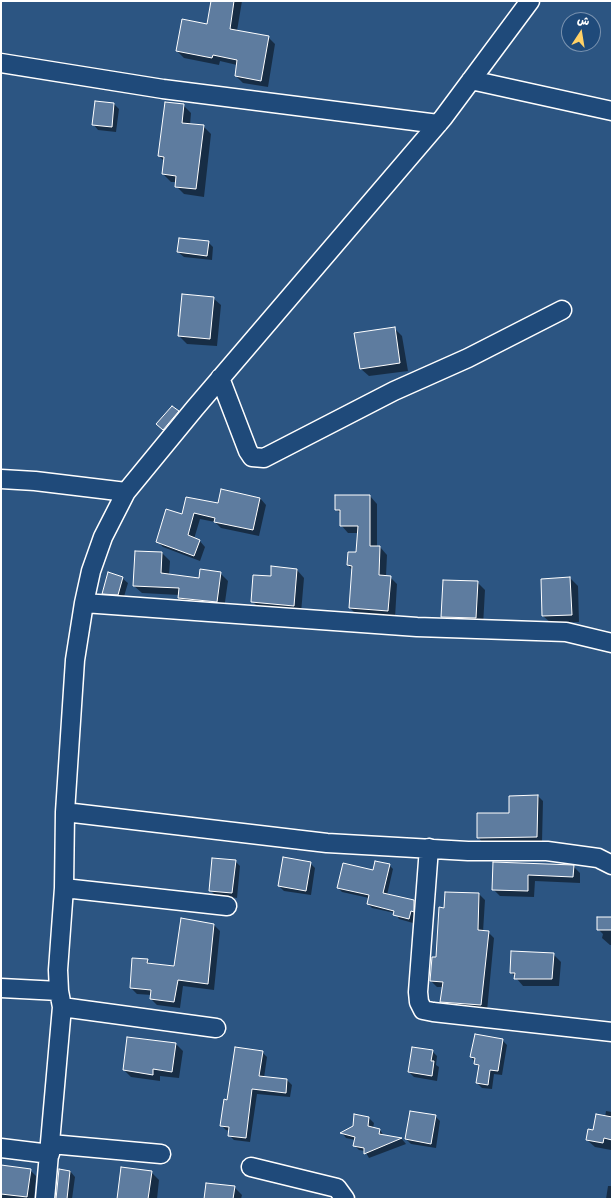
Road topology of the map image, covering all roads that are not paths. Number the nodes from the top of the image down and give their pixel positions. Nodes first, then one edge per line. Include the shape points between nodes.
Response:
1 (530, 1) edge
2 (1, 63) edge
3 (471, 80) junction
4 (612, 111) edge
5 (438, 124) junction
6 (562, 310) dead end
7 (220, 378) junction
8 (1, 479) edge
9 (126, 492) junction
10 (84, 603) junction
11 (612, 643) edge
12 (65, 812) junction
13 (429, 848) junction
14 (612, 865) edge
15 (64, 888) junction
16 (227, 906) dead end
17 (1, 988) edge
18 (61, 999) junction
19 (216, 1028) dead end
20 (612, 1032) edge
21 (1, 1148) edge
22 (50, 1149) junction
23 (161, 1154) dead end
24 (251, 1167) dead end
25 (45, 1199) edge
26 (345, 1199) edge

1 - 3 street
2 - 5 street via 162,89
3 - 4 street
3 - 5 street
5 - 7 street
6 - 7 street via 468,358 394,391 264,458 252,457 248,451
7 - 9 street
8 - 9 street
9 - 10 street via 103,537 91,571
10 - 11 street via 417,627 566,632
10 - 12 street via 75,660
12 - 13 street via 327,843
12 - 15 street
13 - 14 street via 547,851 598,858
13 - 20 street via 418,992 423,1010
15 - 16 street
15 - 18 street via 58,970
17 - 18 street
18 - 19 street
18 - 22 street
21 - 22 street
22 - 23 street
22 - 25 street
24 - 26 street via 337,1188

